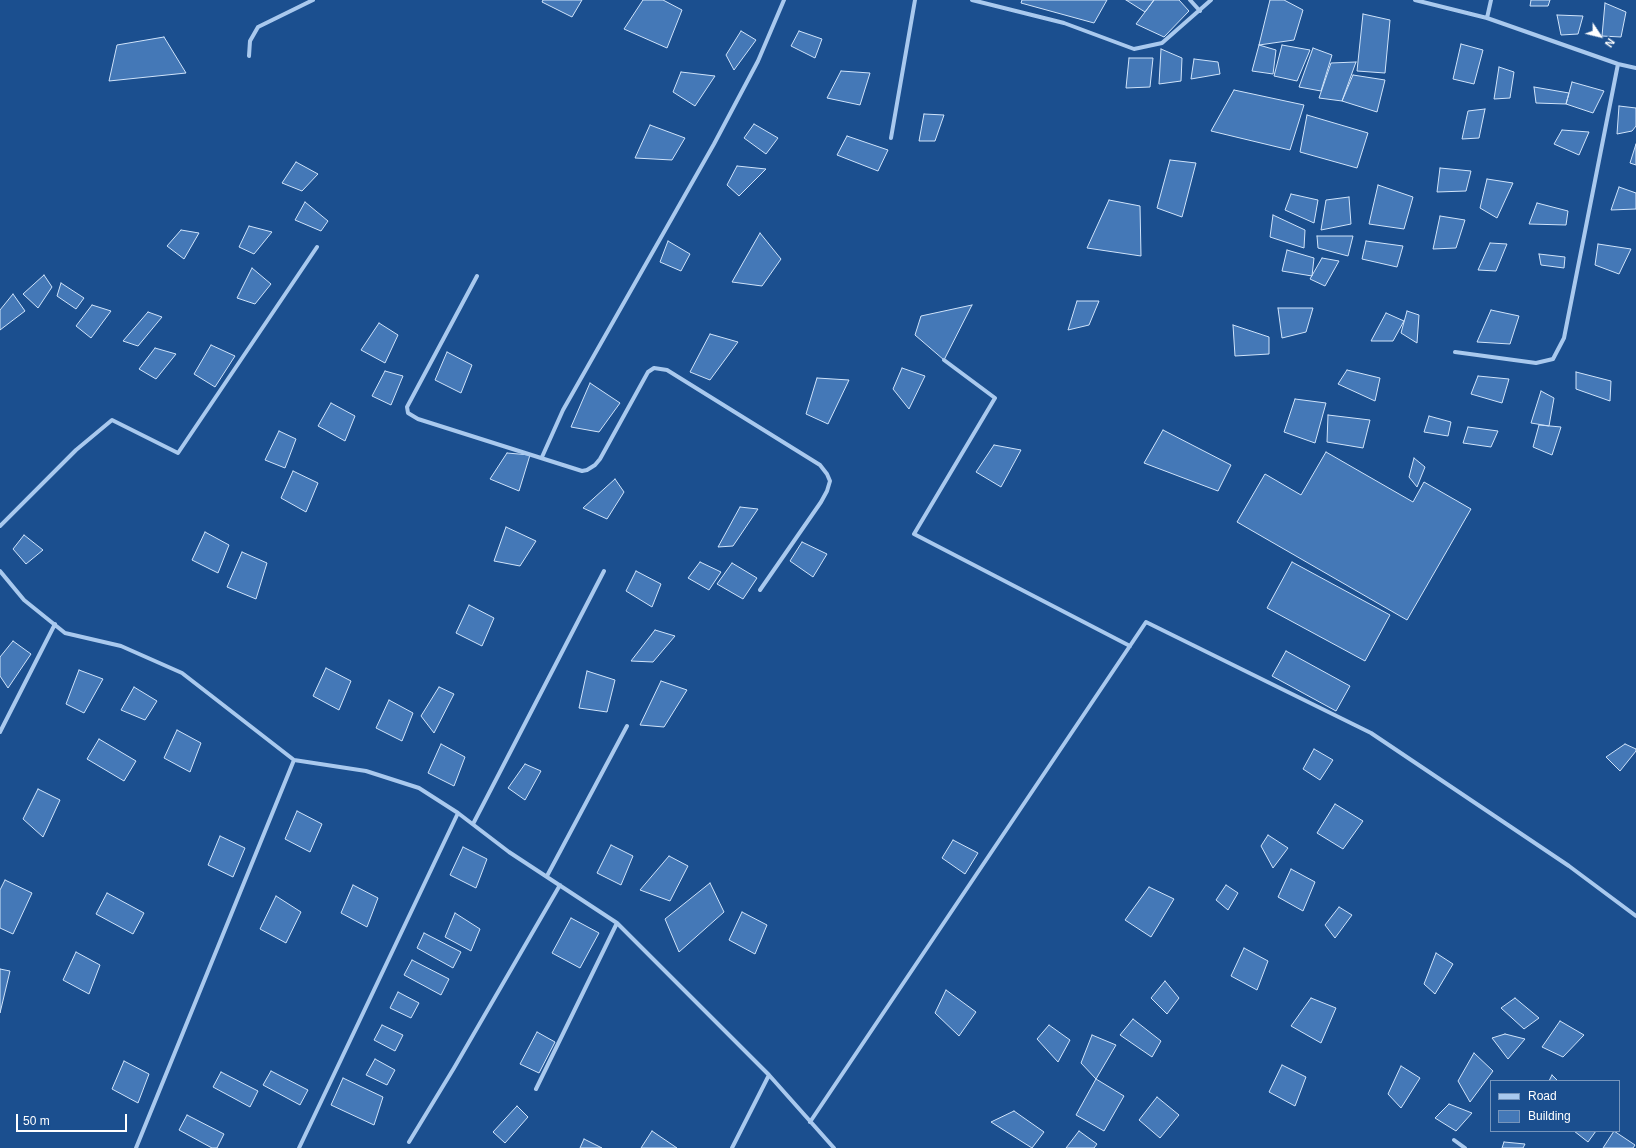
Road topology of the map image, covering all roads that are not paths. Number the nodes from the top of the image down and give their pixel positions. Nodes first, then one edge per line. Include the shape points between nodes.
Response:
1 (313, 0) edge
2 (784, 0) edge
3 (915, 0) edge
4 (972, 0) edge
5 (1190, 0) edge
6 (1211, 0) edge
7 (1415, 0) edge
8 (1491, 0) edge
9 (1200, 11) junction
10 (1487, 18) junction
11 (249, 56) dead end
12 (1618, 64) junction
13 (1636, 68) edge
14 (891, 138) dead end
15 (318, 247) dead end
16 (477, 276) dead end
17 (1455, 352) dead end
18 (944, 360) dead end
19 (542, 457) junction
20 (0, 526) edge
21 (0, 571) edge
22 (604, 571) dead end
23 (760, 590) dead end
24 (55, 624) junction
25 (1130, 646) junction
26 (627, 726) dead end
27 (0, 732) edge
28 (294, 760) junction
29 (458, 813) junction
30 (473, 824) junction
31 (547, 876) junction
32 (560, 885) junction
33 (1636, 916) edge
34 (617, 923) junction
35 (769, 1075) junction
36 (536, 1089) dead end
37 (810, 1122) junction
38 (1454, 1140) dead end
39 (409, 1142) dead end
40 (136, 1148) edge
41 (299, 1148) edge
42 (732, 1148) edge
43 (834, 1148) edge
44 (1465, 1148) edge

1 - 11 street via 258,27 250,41
2 - 19 street via 758,61 714,144 563,410
3 - 14 street
4 - 9 street via 1064,23 1134,49 1162,44
5 - 9 street
6 - 9 street
7 - 10 street
8 - 10 street
10 - 12 street
12 - 13 street
12 - 17 street via 1564,338 1553,359 1536,363
15 - 20 street via 178,454 112,420 76,450
16 - 19 street via 407,411 418,419
18 - 25 street via 995,398 914,534
19 - 23 street via 582,471 592,468 600,459 648,372 654,368 667,370 820,465 830,480 821,502
21 - 24 street via 24,600
22 - 30 street
24 - 27 street
24 - 28 street via 66,633 121,646 182,673
25 - 33 street via 1146,622 1371,733 1569,866
25 - 37 street
26 - 31 street
28 - 29 street via 366,771 419,788
28 - 40 street
29 - 30 street
29 - 41 street
30 - 31 street via 509,852
31 - 32 street
32 - 34 street
32 - 39 street
34 - 35 street
34 - 36 street
35 - 37 street
35 - 42 street
37 - 43 street
38 - 44 street

